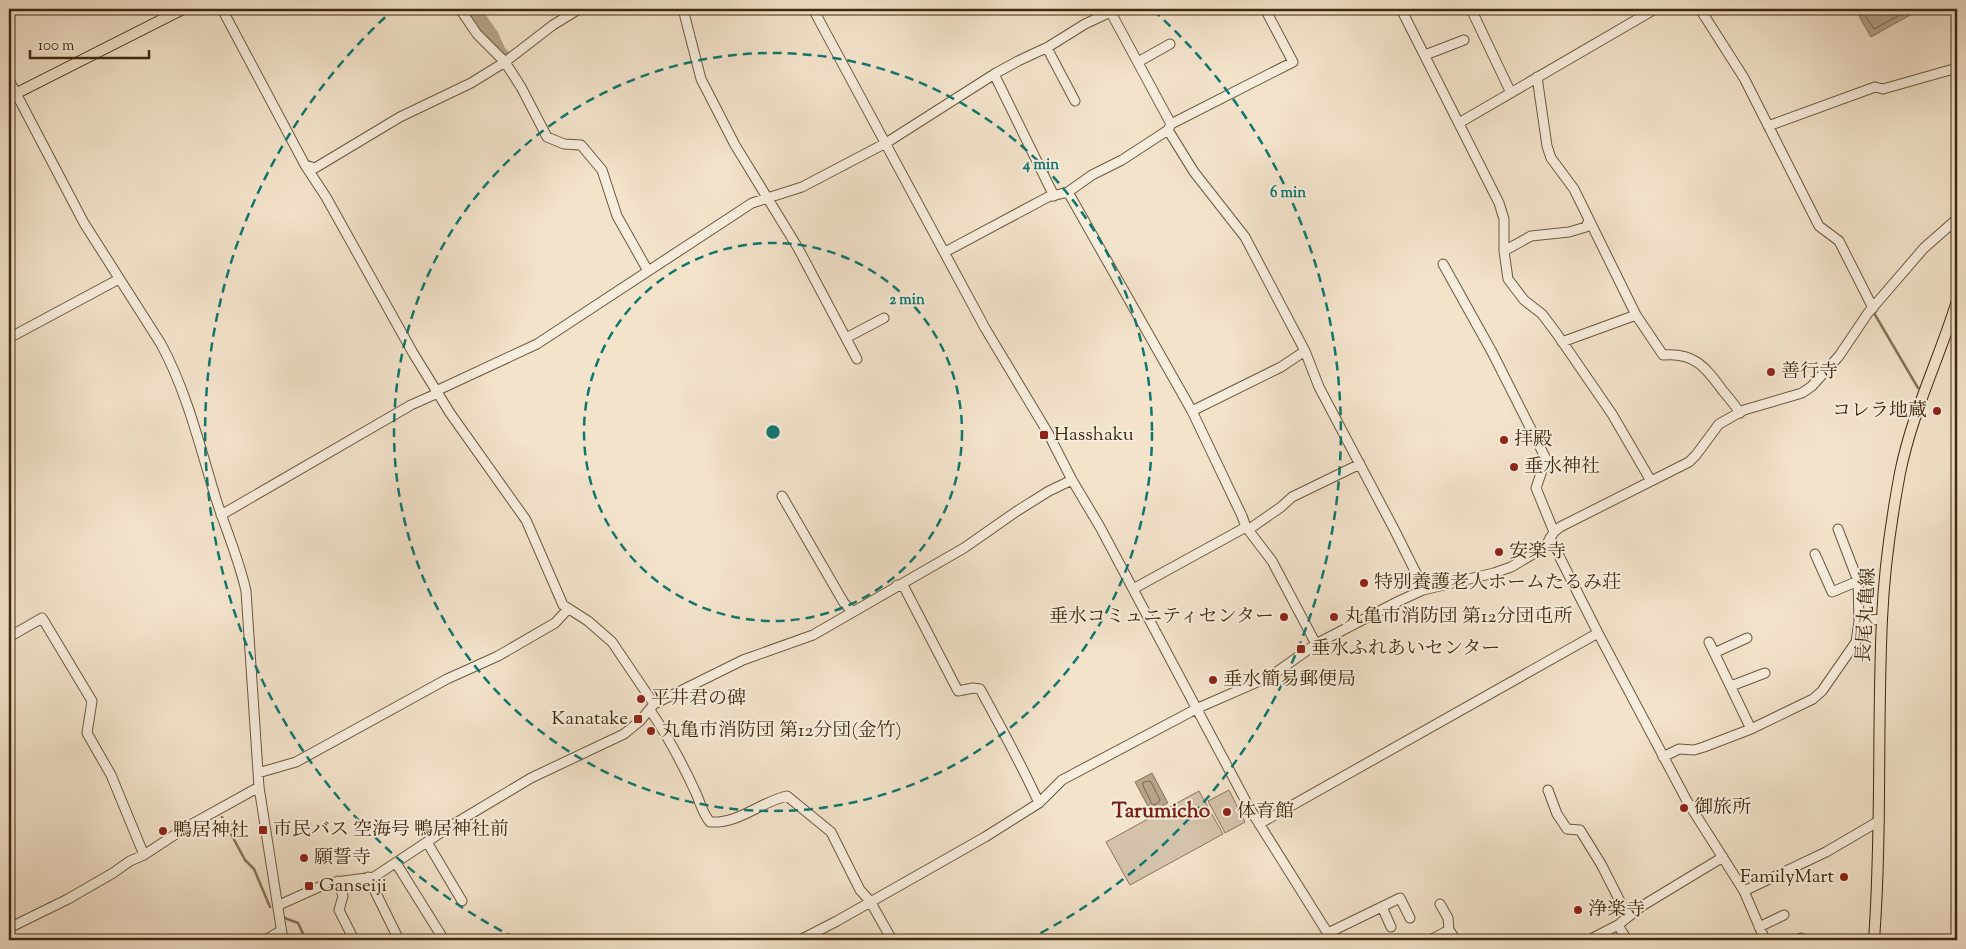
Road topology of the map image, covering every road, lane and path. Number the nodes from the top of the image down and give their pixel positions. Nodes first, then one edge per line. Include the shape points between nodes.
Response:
1 (183, 9) edge
2 (222, 9) edge
3 (460, 9) edge
4 (579, 9) edge
5 (683, 9) edge
6 (812, 9) edge
7 (1265, 9) edge
8 (1402, 9) edge
9 (1472, 9) edge
10 (1655, 9) edge
11 (1700, 9) edge
12 (1112, 10) edge
13 (1464, 40) dead end
14 (1170, 44) dead end
15 (1047, 48) junction
16 (1425, 55) junction
17 (505, 62) junction
18 (1138, 62) junction
19 (1957, 68) edge
20 (994, 74) junction
21 (1537, 77) junction
22 (9, 80) edge
23 (1511, 93) junction
24 (12, 96) edge
25 (1075, 101) dead end
26 (1459, 123) junction
27 (1768, 126) junction
28 (1169, 127) junction
29 (886, 143) junction
30 (305, 165) junction
31 (1068, 192) junction
32 (1054, 196) junction
33 (767, 197) junction
34 (1957, 218) edge
35 (1589, 220) junction
36 (1504, 251) junction
37 (945, 252) junction
38 (1443, 264) dead end
39 (648, 271) junction
40 (119, 279) junction
41 (1957, 301) edge
42 (1873, 308) junction
43 (1636, 315) junction
44 (884, 318) dead end
45 (9, 338) edge
46 (846, 338) junction
47 (1562, 342) junction
48 (1305, 351) junction
49 (857, 359) dead end
50 (437, 392) junction
51 (1192, 411) junction
52 (1740, 413) junction
53 (1360, 464) junction
54 (1072, 480) junction
55 (1651, 482) junction
56 (782, 496) dead end
57 (221, 515) junction
58 (1247, 528) junction
59 (1838, 529) dead end
60 (1552, 535) junction
61 (1814, 554) dead end
62 (1858, 581) junction
63 (897, 585) junction
64 (1134, 589) junction
65 (1423, 590) junction
66 (568, 609) junction
67 (852, 612) junction
68 (1882, 619) junction
69 (1859, 621) junction
70 (1598, 633) junction
71 (9, 637) edge
72 (1747, 638) dead end
73 (1709, 642) dead end
74 (1316, 644) junction
75 (1714, 653) junction
76 (1765, 672) dead end
77 (1731, 686) junction
78 (652, 707) junction
79 (1198, 708) junction
80 (1751, 729) junction
81 (1664, 757) junction
82 (258, 773) junction
83 (259, 787) junction
84 (1548, 790) dead end
85 (1039, 803) junction
86 (1879, 821) junction
87 (1259, 824) junction
88 (427, 842) junction
89 (144, 855) junction
90 (1723, 857) junction
91 (396, 862) junction
92 (368, 877) junction
93 (338, 881) junction
94 (1744, 891) junction
95 (462, 901) dead end
96 (870, 901) junction
97 (1440, 904) dead end
98 (278, 905) junction
99 (1382, 907) junction
100 (1784, 915) dead end
101 (1628, 917) junction
102 (1410, 918) dead end
103 (1618, 925) junction
104 (1392, 927) dead end
105 (1759, 927) junction
106 (9, 928) edge
107 (1450, 930) junction
108 (282, 936) edge
109 (1330, 937) edge
110 (266, 940) edge
111 (354, 940) edge
112 (399, 940) edge
113 (444, 940) edge
114 (800, 940) edge
115 (892, 940) edge
116 (1430, 940) edge
117 (1456, 940) edge
118 (1589, 940) edge
119 (1627, 940) edge
120 (1765, 940) edge
121 (1874, 940) edge

1 - 24 main road
2 - 30 street
3 - 17 street via 477,34
4 - 17 street
5 - 33 street via 701,80
6 - 29 street
7 - 28 street via 1293,62
8 - 16 street
9 - 23 street
10 - 21 street
11 - 27 street via 1732,57
12 - 15 street
12 - 18 street
13 - 16 street
14 - 18 street
15 - 20 street
15 - 25 street
16 - 26 street
17 - 30 street via 471,83 400,117 316,168
17 - 39 street via 547,137 564,144 581,145 602,170 617,216
18 - 28 street
19 - 27 street via 1883,89 1875,87
20 - 29 street
20 - 32 street
21 - 23 street
21 - 35 street via 1551,158 1574,189
22 - 24 street
23 - 26 street
24 - 40 street
26 - 36 street via 1499,202 1504,219
27 - 42 street via 1818,226 1839,241
28 - 31 street
28 - 48 street via 1194,172 1245,237
29 - 33 street via 802,187
29 - 37 street
30 - 50 street
31 - 32 street
31 - 51 street
32 - 37 street
33 - 39 street via 752,203
33 - 46 street
34 - 42 street via 1924,248
35 - 36 street via 1586,227 1532,236
35 - 43 street
36 - 47 street via 1508,279 1524,300 1542,314
37 - 54 street
38 - 60 street via 1546,459 1536,488
39 - 50 street via 537,344
40 - 45 street
40 - 57 street via 171,362
41 - 68 main road, 長尾丸亀線 via 1917,408 1901,471 1889,540
42 - 52 street via 1839,356 1812,386 1802,393
43 - 47 street
43 - 52 street via 1663,355 1686,356 1700,363
44 - 46 street
46 - 49 street
47 - 55 street via 1612,414
48 - 51 street via 1281,368
48 - 53 street via 1319,387
50 - 57 street
50 - 66 street via 526,520 563,605
51 - 58 street
52 - 55 street via 1719,424 1689,462
53 - 58 street via 1292,497
53 - 65 street
54 - 63 street via 1048,491 964,548
54 - 64 street
55 - 60 street via 1567,523
56 - 67 street
57 - 82 street via 246,591
58 - 64 street
58 - 74 street via 1272,561
59 - 62 street
60 - 65 street via 1545,547 1511,567
60 - 70 street
61 - 62 street via 1832,592
62 - 69 street
63 - 67 street
63 - 85 street via 904,587 958,691 980,689
64 - 79 street
65 - 74 street
66 - 78 street via 612,642
66 - 82 street via 555,623 498,656 448,678 296,762
67 - 78 street via 813,635 743,660
68 - 69 street
68 - 86 main road, 長尾丸亀線
69 - 80 street via 1856,642 1822,691 1805,704
70 - 81 street
70 - 87 street
71 - 89 street via 42,618 44,621 92,701 86,733 111,775
72 - 75 street
73 - 75 street
74 - 79 street via 1271,676
75 - 77 street
76 - 77 street
77 - 80 street
78 - 88 street via 624,734 531,778
78 - 96 street via 710,822 733,820 787,796 831,832 860,890
79 - 85 street via 1062,780
79 - 87 street
80 - 81 street via 1704,747 1679,750
81 - 90 street via 1687,801
82 - 83 street
83 - 89 street
83 - 98 street
84 - 101 street via 1567,829 1580,830
85 - 96 street via 985,838
86 - 94 street via 1826,852
86 - 121 main road, 長尾丸亀線
87 - 109 street
88 - 91 street
88 - 95 street
89 - 106 street via 68,899
90 - 94 street
90 - 101 street
91 - 92 street via 374,877
91 - 113 street
92 - 93 street
92 - 112 street
93 - 98 street
93 - 111 street via 343,896 339,910
94 - 105 street
96 - 114 street
96 - 115 street
97 - 107 street
98 - 108 street
99 - 102 street via 1400,898
99 - 104 street
99 - 109 street
100 - 105 street
101 - 103 street
103 - 118 street
103 - 119 street
105 - 120 street
107 - 116 street
107 - 117 street
108 - 110 street

